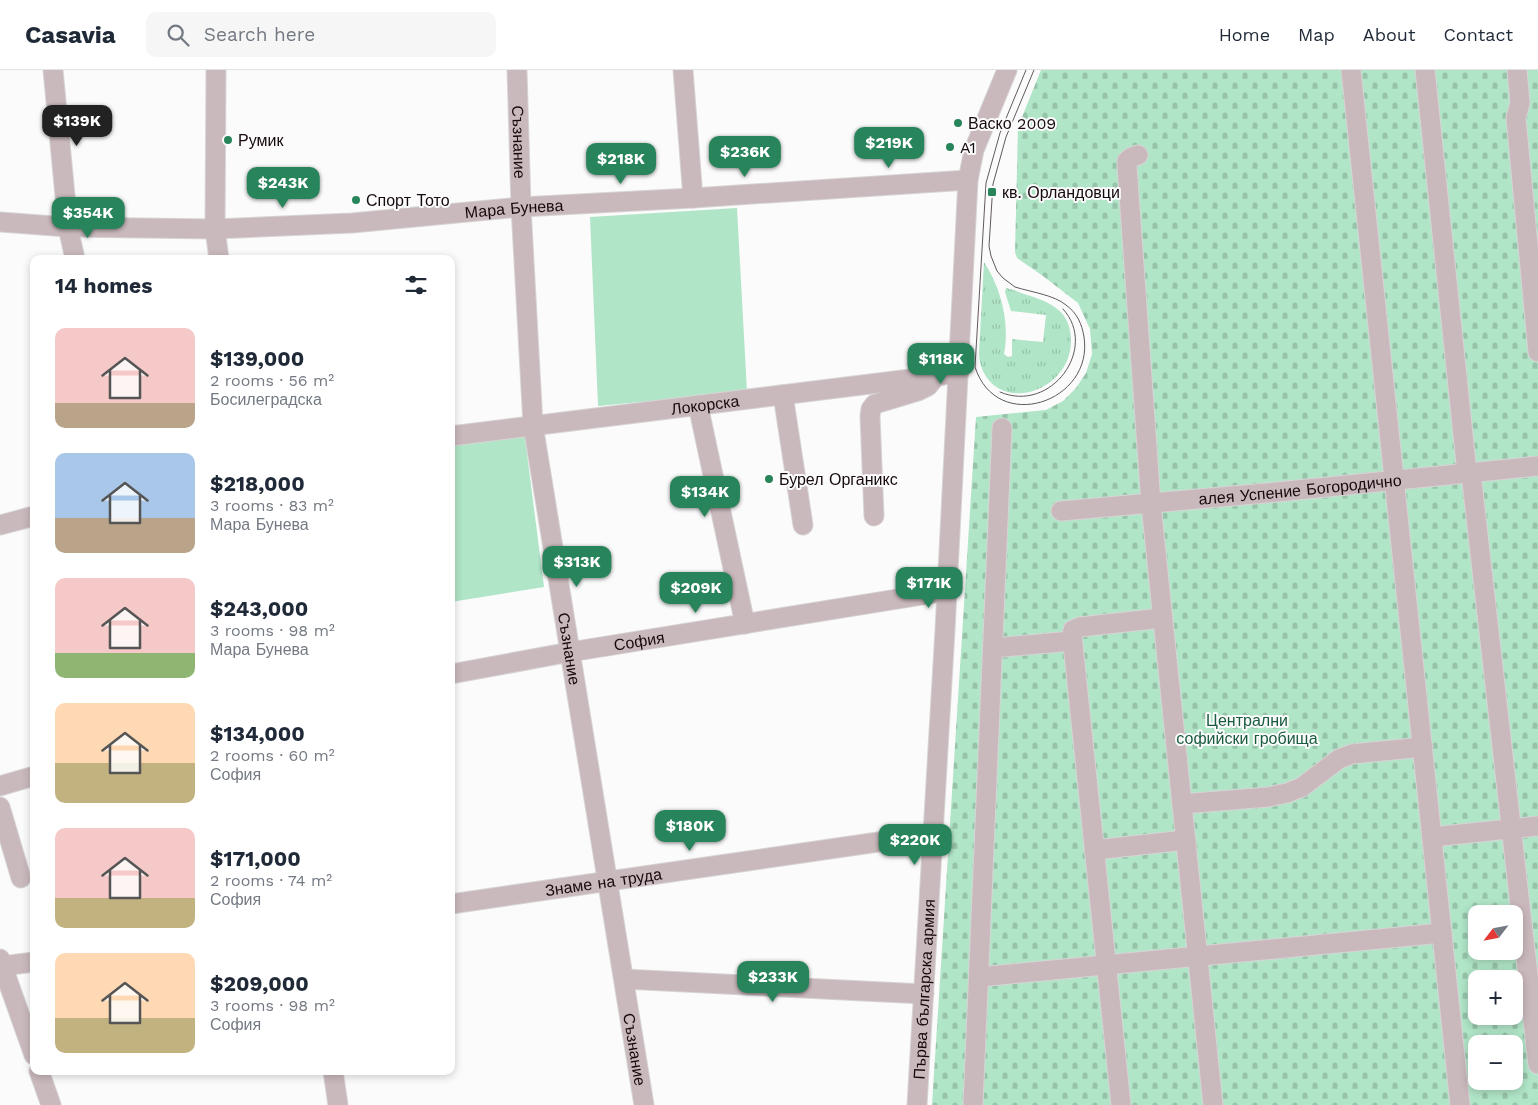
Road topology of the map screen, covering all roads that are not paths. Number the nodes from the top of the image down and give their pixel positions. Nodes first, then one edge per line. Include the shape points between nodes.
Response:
1 (53, 70) edge
2 (216, 70) edge
3 (517, 70) edge
4 (684, 70) edge
5 (1007, 70) edge
6 (1351, 70) edge
7 (1425, 70) edge
8 (1517, 70) edge
9 (1138, 155) dead end
10 (968, 180) junction
11 (693, 198) junction
12 (521, 207) junction
13 (0, 222) edge
14 (68, 228) junction
15 (215, 229) junction
16 (74, 255) edge
17 (218, 255) edge
18 (1538, 352) edge
19 (959, 373) junction
20 (936, 376) junction
21 (783, 395) junction
22 (698, 405) junction
23 (533, 425) junction
24 (1002, 428) dead end
25 (455, 435) edge
26 (1538, 466) edge
27 (1469, 473) junction
28 (1394, 481) junction
29 (1151, 504) junction
30 (1061, 511) dead end
31 (874, 516) dead end
32 (30, 517) edge
33 (0, 525) edge
34 (803, 525) dead end
35 (947, 591) junction
36 (1162, 618) junction
37 (745, 624) junction
38 (1072, 641) junction
39 (993, 648) junction
40 (570, 652) junction
41 (455, 673) edge
42 (1423, 747) junction
43 (30, 777) edge
44 (0, 786) edge
45 (1182, 804) junction
46 (0, 807) edge
47 (1538, 826) edge
48 (1512, 828) junction
49 (933, 834) junction
50 (1432, 837) junction
51 (1186, 840) junction
52 (1094, 850) junction
53 (21, 878) dead end
54 (608, 881) junction
55 (455, 903) edge
56 (1442, 933) junction
57 (1198, 956) junction
58 (30, 962) edge
59 (1, 963) edge
60 (1106, 965) junction
61 (979, 977) junction
62 (624, 979) junction
63 (924, 994) junction
64 (30, 1044) edge
65 (1538, 1064) edge
66 (41, 1075) edge
67 (334, 1075) edge
68 (51, 1105) edge
69 (338, 1105) edge
70 (644, 1105) edge
71 (917, 1105) edge
72 (974, 1105) edge
73 (1121, 1105) edge
74 (1213, 1105) edge
75 (1460, 1105) edge

1 - 14 street
2 - 15 street
3 - 12 street, Съзнание
4 - 11 street
5 - 10 street, Първа българска армия via 974,150
6 - 28 street
7 - 27 street
8 - 18 street via 1520,103 1516,118
9 - 29 street via 1127,161 1127,166
10 - 11 street, Мара Бунева
10 - 19 street, Първа българска армия
11 - 12 street, Мара Бунева
12 - 15 street, Мара Бунева via 352,222
12 - 23 street, Съзнание
13 - 14 street, Мара Бунева
14 - 15 street, Мара Бунева
14 - 16 street
15 - 17 street
19 - 20 street, Локорска
19 - 35 street, Първа българска армия
20 - 21 street, Локорска
20 - 31 street via 928,386 875,404 871,410
21 - 22 street, Локорска
21 - 34 street
22 - 23 street, Локорска
22 - 37 street
23 - 25 street, Локорска
23 - 40 street, Съзнание
24 - 39 street
26 - 27 street, алея Успение Богородично
27 - 28 street, алея Успение Богородично
27 - 48 street
28 - 29 street, алея Успение Богородично
28 - 42 street
29 - 30 street, алея Успение Богородично
29 - 36 street
32 - 33 street
35 - 37 street, София
35 - 49 street, Първа българска армия
36 - 38 street via 1080,627 1073,630
36 - 45 street
37 - 40 street, София
38 - 39 street
38 - 52 street
39 - 61 street
40 - 41 street, София
40 - 54 street, Съзнание
42 - 45 street via 1352,754 1339,759 1302,787 1287,793
42 - 50 street
43 - 44 street
45 - 51 street
46 - 53 street
47 - 48 street
48 - 50 street
48 - 65 street
49 - 54 street, Знаме на труда
49 - 63 street, Първа българска армия
50 - 56 street
51 - 52 street
51 - 57 street
52 - 60 street
54 - 55 street, Знаме на труда
54 - 62 street, Съзнание
56 - 57 street
56 - 75 street
57 - 60 street
57 - 74 street
58 - 59 street
59 - 64 street
60 - 61 street
60 - 73 street
61 - 72 street
62 - 63 street
62 - 70 street, Съзнание
63 - 71 street, Първа българска армия
66 - 68 street
67 - 69 street

